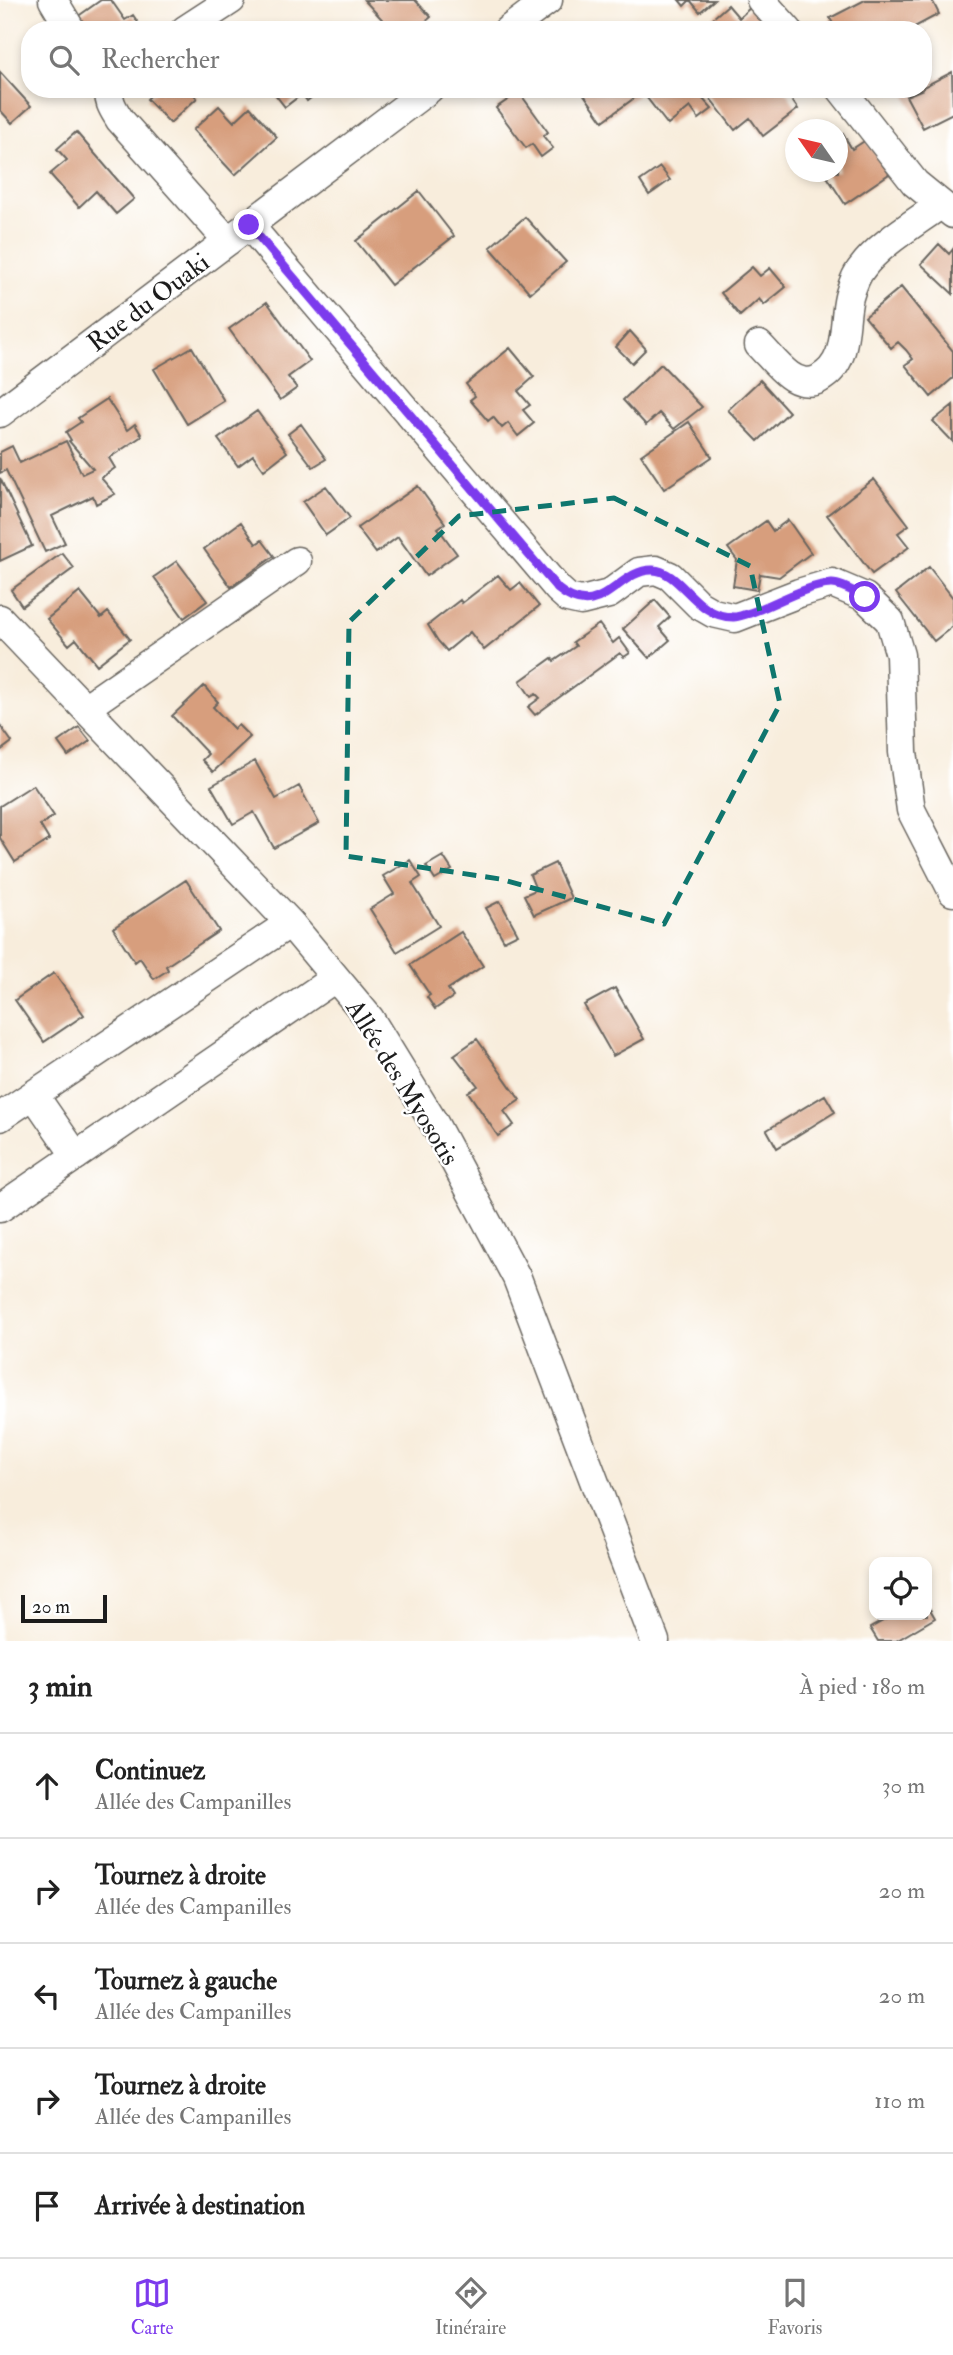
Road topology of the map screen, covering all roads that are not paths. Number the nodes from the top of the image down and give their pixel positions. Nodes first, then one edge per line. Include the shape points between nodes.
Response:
1 (54, 0) edge
2 (231, 0) edge
3 (548, 0) edge
4 (761, 0) edge
5 (66, 21) edge
6 (199, 21) edge
7 (520, 21) edge
8 (780, 21) edge
9 (110, 98) edge
10 (417, 98) edge
11 (848, 98) edge
12 (947, 209) edge
13 (239, 233) junction
14 (759, 345) dead end
15 (0, 413) edge
16 (297, 561) dead end
17 (0, 619) edge
18 (85, 708) junction
19 (953, 892) edge
20 (290, 923) junction
21 (335, 978) junction
22 (34, 1094) junction
23 (0, 1117) edge
24 (76, 1156) junction
25 (0, 1208) edge
26 (655, 1641) edge

1 - 5 street
2 - 6 street
3 - 7 street
4 - 8 street
9 - 13 street via 120,120
10 - 13 street, Rue du Ouaki
11 - 12 street via 915,183
12 - 14 street via 873,255 862,268 849,299 844,347 827,374 814,382 800,381
13 - 15 street, Rue du Ouaki
13 - 19 street via 568,597 581,601 609,594 639,572 656,570 670,576 699,605 735,618 832,583 865,597 890,621 900,655 903,752 911,810
16 - 18 street
17 - 18 street, Allée des Myosotis
18 - 20 street, Allée des Myosotis
20 - 21 street, Allée des Myosotis
20 - 22 street
21 - 24 street
21 - 26 street, Allée des Myosotis via 370,1019 434,1123 517,1278
22 - 23 street
22 - 24 street
24 - 25 street

